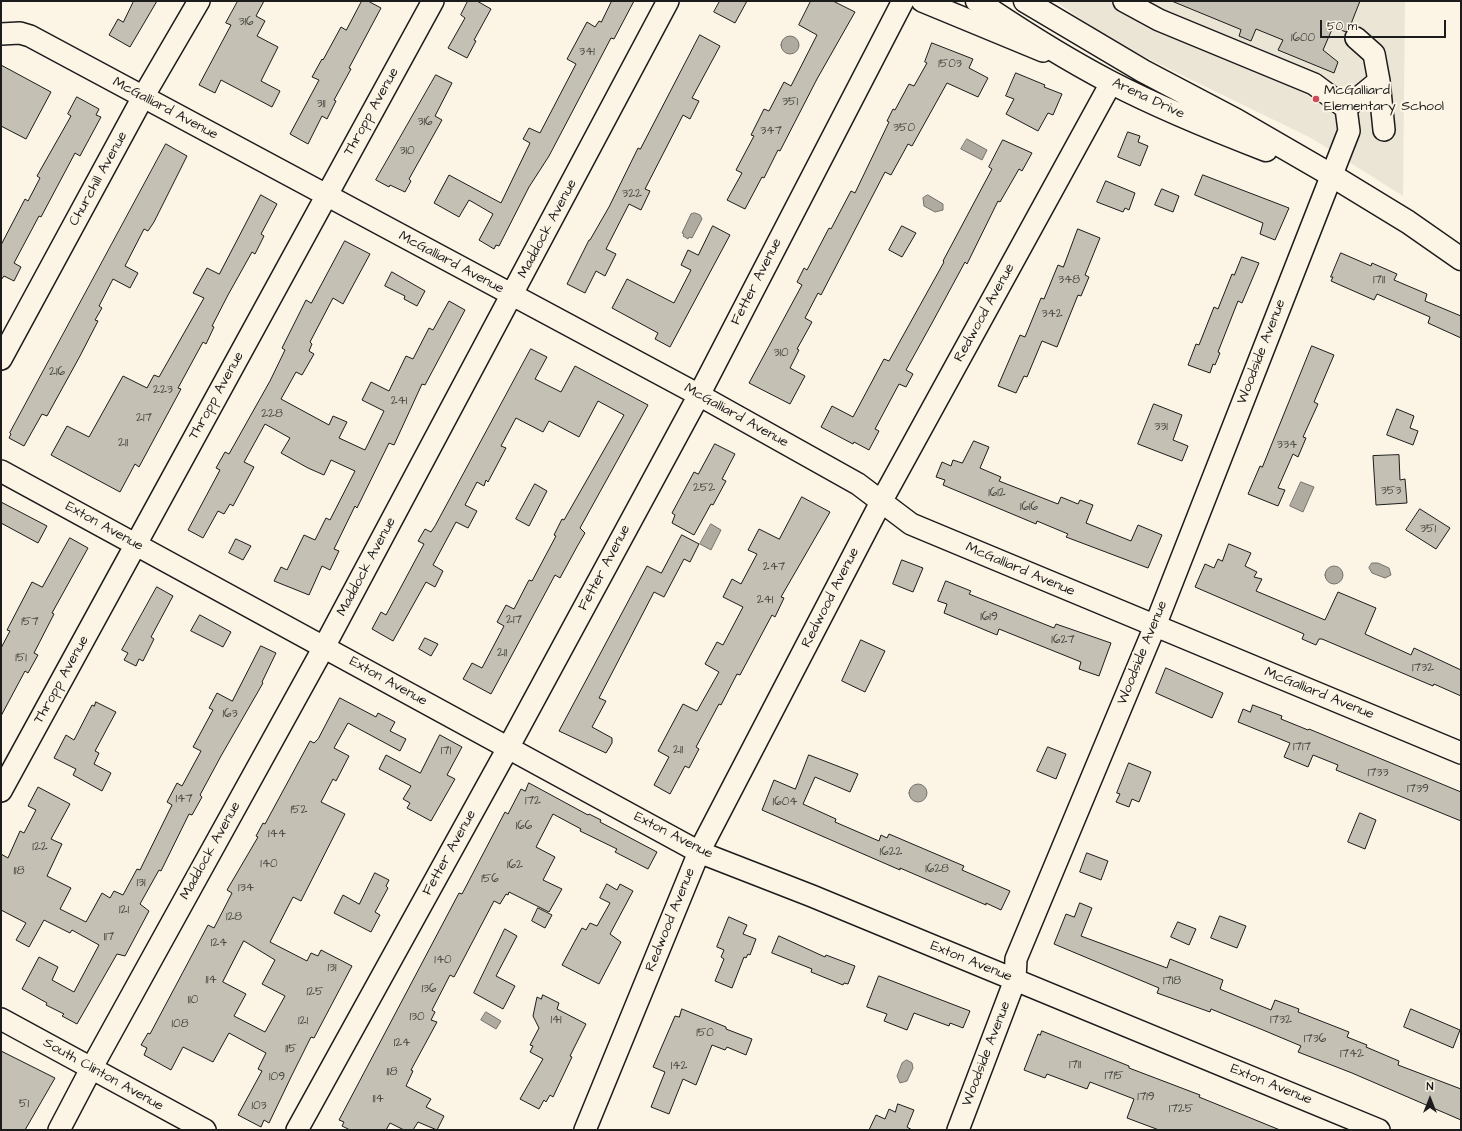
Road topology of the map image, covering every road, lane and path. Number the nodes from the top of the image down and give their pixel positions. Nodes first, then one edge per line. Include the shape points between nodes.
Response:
1 (199, 1) edge
2 (433, 1) edge
3 (668, 1) edge
4 (903, 1) edge
5 (922, 1) edge
6 (977, 1) edge
7 (1025, 1) edge
8 (1036, 1) edge
9 (1124, 1) edge
10 (1056, 19) junction
11 (1, 34) edge
12 (1356, 38) dead end
13 (1084, 68) junction
14 (1379, 82) junction
15 (1111, 83) junction
16 (143, 97) junction
17 (1346, 108) junction
18 (1384, 130) dead end
19 (1331, 175) junction
20 (327, 196) junction
21 (1461, 259) edge
22 (512, 296) junction
23 (1, 359) edge
24 (699, 395) junction
25 (1, 471) edge
26 (881, 502) junction
27 (136, 545) junction
28 (1155, 626) junction
29 (324, 647) junction
30 (508, 748) junction
31 (1461, 753) edge
32 (1, 791) edge
33 (699, 852) junction
34 (1015, 980) junction
35 (1, 1019) edge
36 (91, 1069) junction
37 (1344, 1123) edge
38 (59, 1130) edge
39 (205, 1130) edge
40 (296, 1130) edge
41 (584, 1130) edge
42 (958, 1130) edge
43 (1379, 1130) edge

1 - 16 street, Churchill Avenue
2 - 20 street, Thropp Avenue
3 - 22 street, Maddock Avenue
4 - 24 street, Fetter Avenue
5 - 13 street
6 - 13 main road, Arena Drive via 1028,36
7 - 10 main road, Arena Drive
8 - 10 main road
9 - 17 street via 1159,20 1314,84
10 - 19 main road, Arena Drive via 1143,71 1236,120
11 - 16 street, McGalliard Avenue via 20,33 30,36
12 - 14 street via 1374,54
13 - 15 main road, Arena Drive
14 - 17 street
14 - 18 street
15 - 19 main road, Arena Drive via 1225,134
15 - 26 street, Redwood Avenue
16 - 20 street, McGalliard Avenue
16 - 23 street, Churchill Avenue
17 - 19 street, Woodside Avenue via 1349,131
19 - 21 main road, Arena Drive via 1408,222
19 - 28 street, Woodside Avenue
20 - 22 street, McGalliard Avenue
20 - 27 street, Thropp Avenue
22 - 24 street, McGalliard Avenue
22 - 29 street, Maddock Avenue
24 - 26 street, McGalliard Avenue via 858,484
24 - 30 street, Fetter Avenue
25 - 27 street, Exton Avenue
26 - 28 street, McGalliard Avenue via 911,524
26 - 33 street, Redwood Avenue
27 - 29 street, Exton Avenue
27 - 32 street, Thropp Avenue
28 - 31 street, McGalliard Avenue
28 - 34 street, Woodside Avenue via 1016,959
29 - 30 street, Exton Avenue
29 - 36 street, Maddock Avenue
30 - 33 street, Exton Avenue
30 - 40 street, Fetter Avenue
33 - 34 street, Exton Avenue
33 - 41 street, Redwood Avenue
34 - 37 street, Exton Avenue
34 - 42 street, Woodside Avenue
35 - 36 street, South Clinton Avenue
36 - 38 street, Maddock Avenue
36 - 39 street, South Clinton Avenue
37 - 43 street, Exton Avenue

